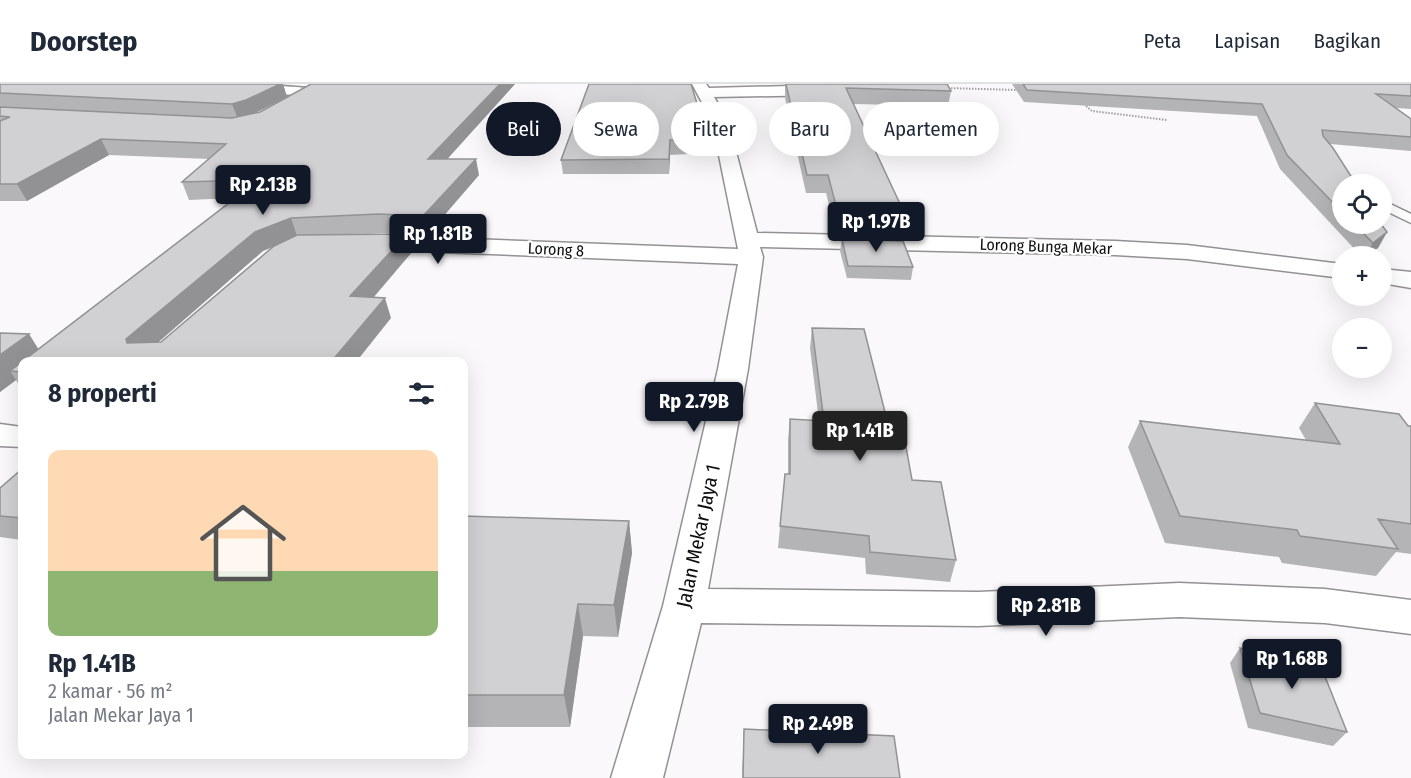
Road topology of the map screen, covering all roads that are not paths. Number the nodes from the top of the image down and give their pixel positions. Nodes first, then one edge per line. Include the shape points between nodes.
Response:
1 (180, 84) edge
2 (328, 84) edge
3 (702, 89) edge
4 (840, 90) edge
5 (312, 91) junction
6 (285, 106) edge
7 (1392, 209) edge
8 (1411, 219) edge
9 (339, 243) edge
10 (749, 249) junction
11 (1332, 270) edge
12 (1392, 277) edge
13 (1411, 279) edge
14 (0, 435) edge
15 (18, 436) edge
16 (684, 606) junction
17 (1411, 618) edge
18 (637, 778) edge

1 - 5 street
2 - 5 street
3 - 4 street
3 - 10 street, Jalan Mekar Jaya 1 via 720,122
5 - 6 street
7 - 8 lane
9 - 10 street, Lorong 8
10 - 11 street, Lorong Bunga Mekar via 1029,245 1186,252
10 - 16 street, Jalan Mekar Jaya 1 via 734,369
12 - 13 street
14 - 15 street
16 - 17 street via 978,609 1179,600 1325,606
16 - 18 street, Jalan Mekar Jaya 1

